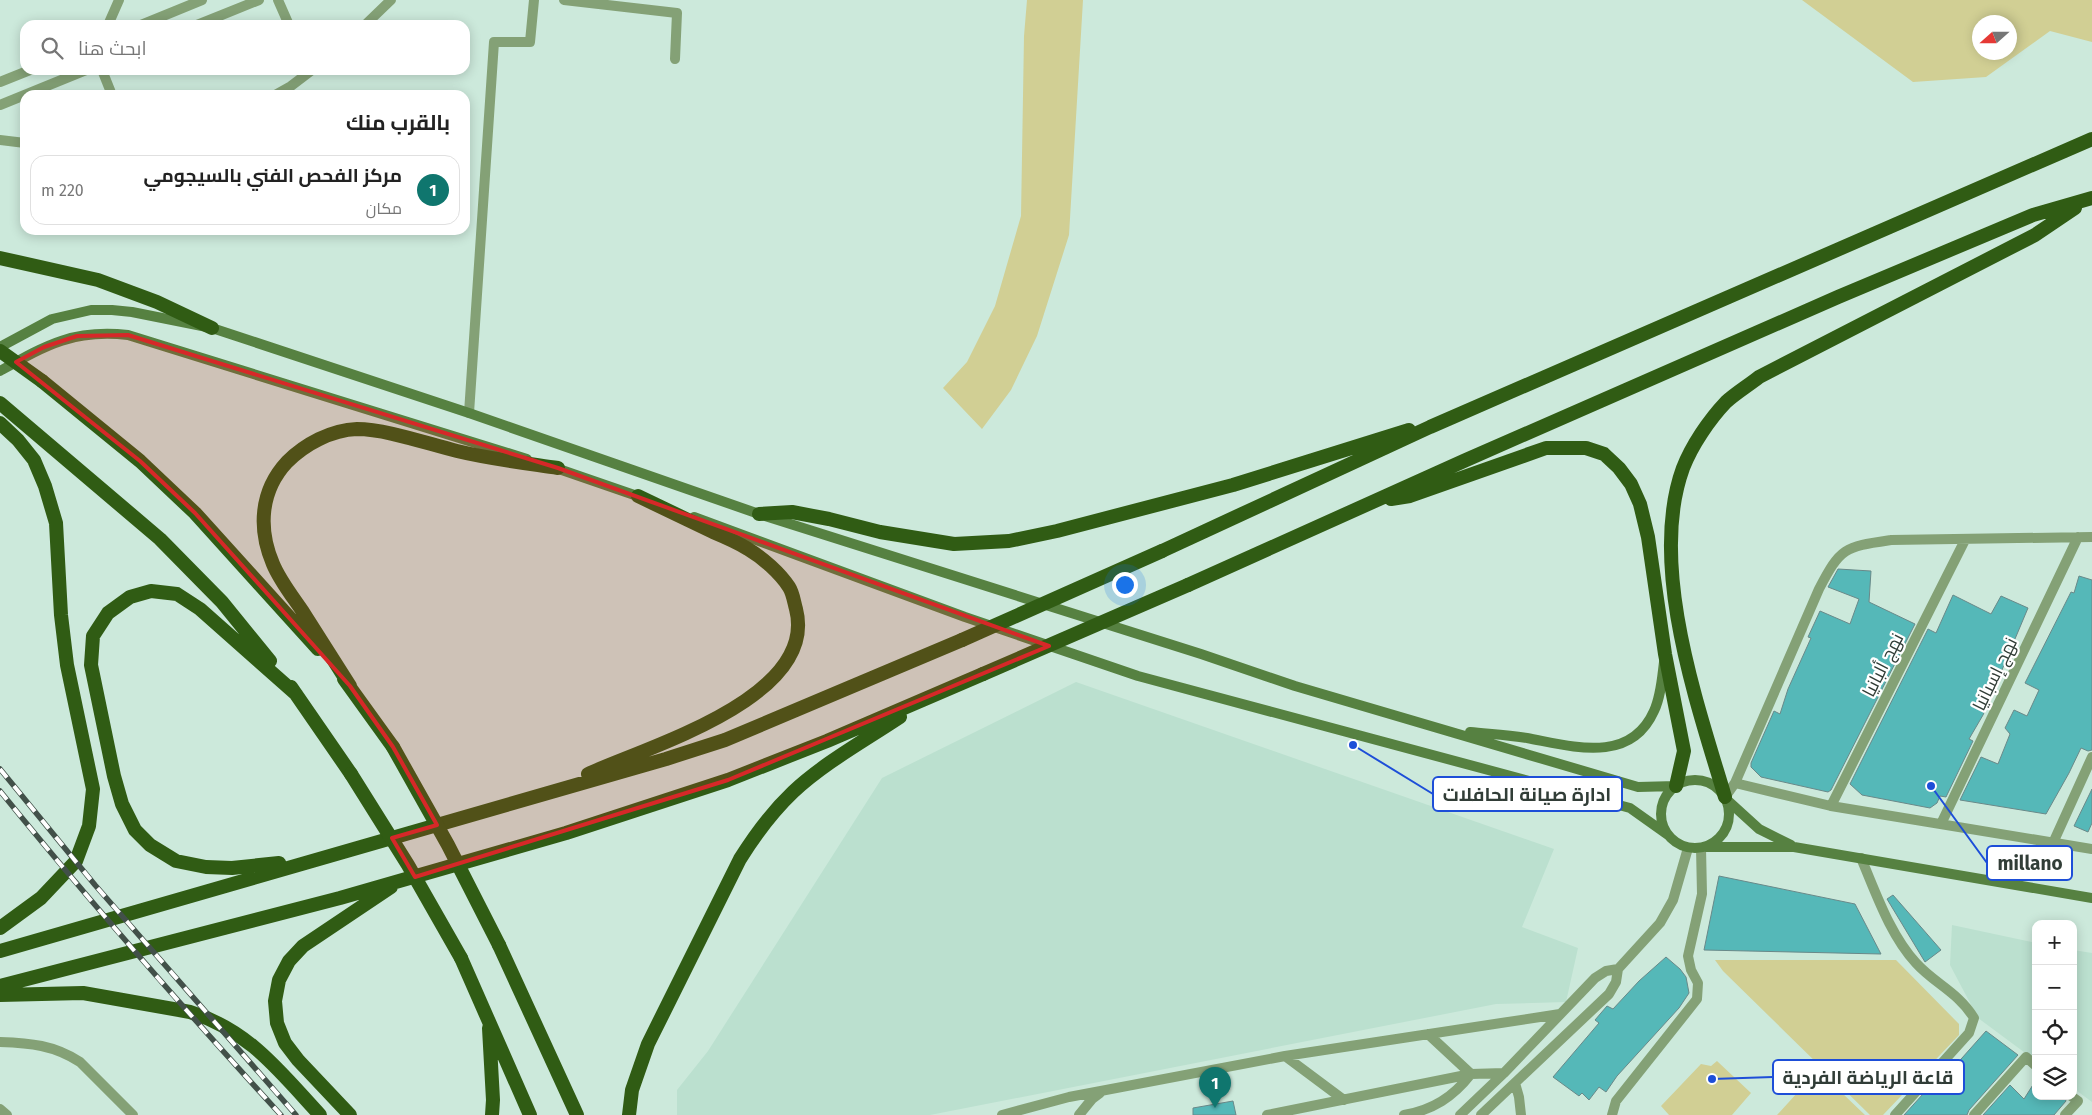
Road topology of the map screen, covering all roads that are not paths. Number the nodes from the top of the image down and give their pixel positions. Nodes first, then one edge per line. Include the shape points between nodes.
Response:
1 (119, 0) edge
2 (202, 0) edge
3 (259, 0) edge
4 (278, 0) edge
5 (391, 0) edge
6 (534, 0) edge
7 (564, 0) edge
8 (110, 20) edge
9 (153, 20) edge
10 (209, 20) edge
11 (287, 20) edge
12 (370, 20) edge
13 (675, 59) dead end
14 (20, 74) edge
15 (74, 75) edge
16 (104, 75) edge
17 (305, 75) edge
18 (0, 82) edge
19 (37, 90) edge
20 (110, 90) edge
21 (284, 90) edge
22 (20, 97) edge
23 (0, 105) edge
24 (2092, 139) edge
25 (0, 140) edge
26 (20, 142) edge
27 (2089, 199) edge
28 (0, 258) edge
29 (212, 328) junction
30 (0, 347) edge
31 (0, 351) edge
32 (0, 371) edge
33 (0, 403) edge
34 (469, 413) junction
35 (0, 424) edge
36 (1430, 427) junction
37 (558, 468) junction
38 (638, 496) junction
39 (1380, 499) junction
40 (759, 514) junction
41 (2078, 537) junction
42 (2092, 537) edge
43 (1965, 540) junction
44 (1665, 654) junction
45 (350, 686) junction
46 (296, 694) junction
47 (930, 696) junction
48 (1445, 730) junction
49 (2092, 757) edge
50 (1735, 783) junction
51 (1676, 786) junction
52 (563, 789) junction
53 (1725, 797) junction
54 (1831, 806) junction
55 (1941, 824) junction
56 (1668, 835) junction
57 (2053, 843) junction
58 (1704, 847) junction
59 (1794, 847) junction
60 (1688, 848) junction
61 (2092, 849) edge
62 (1861, 858) junction
63 (318, 859) junction
64 (401, 881) junction
65 (2092, 898) edge
66 (0, 928) edge
67 (0, 951) edge
68 (1618, 969) junction
69 (0, 986) edge
70 (0, 995) edge
71 (1560, 1014) junction
72 (488, 1018) junction
73 (1428, 1034) junction
74 (0, 1042) edge
75 (1284, 1056) junction
76 (2032, 1063) edge
77 (1504, 1073) junction
78 (1471, 1074) junction
79 (1515, 1083) junction
80 (1103, 1091) junction
81 (1476, 1099) junction
82 (1344, 1100) junction
83 (2073, 1100) edge
84 (0, 1109) edge
85 (1484, 1112) edge
86 (7, 1115) edge
87 (133, 1115) edge
88 (320, 1115) edge
89 (350, 1115) edge
90 (492, 1115) edge
91 (530, 1115) edge
92 (577, 1115) edge
93 (629, 1115) edge
94 (1002, 1115) edge
95 (1079, 1115) edge
96 (1268, 1115) edge
97 (1404, 1115) edge
98 (1460, 1115) edge
99 (1521, 1115) edge
100 (1612, 1115) edge
101 (1895, 1115) edge
102 (1974, 1115) edge
103 (2065, 1115) edge

1 - 8 street
2 - 9 street
3 - 10 street
4 - 11 street
5 - 12 street
6 - 34 street via 530,42 494,42
7 - 13 street via 677,13
14 - 18 street
15 - 19 street
16 - 20 street
17 - 21 street
22 - 23 street
24 - 36 highway
25 - 26 street
27 - 39 highway via 2032,215
27 - 53 highway via 2034,235 1759,377 1727,402 1703,430 1683,468 1672,512 1670,570 1701,722
28 - 29 highway via 98,280 157,302
29 - 30 main road via 132,312 92,310 52,319
29 - 34 main road
31 - 45 highway, bridge via 140,461 195,513
32 - 37 main road via 44,346 68,338 94,333 128,335
33 - 46 highway via 160,539 222,602
34 - 40 main road
35 - 66 highway via 34,460 46,486 56,523 67,665 93,789 90,826 76,860 41,898
36 - 40 highway via 1392,434 1233,485 1009,541 954,544 880,532 792,512
36 - 52 highway, bridge via 962,640 725,740
37 - 38 main road
37 - 45 highway via 493,458 356,429 312,442 295,454 281,469 264,502 265,541 273,566
38 - 52 highway via 748,548 772,568 790,588 798,617 796,640 785,664 764,686 720,717 590,773
38 - 56 main road via 965,617 1138,676 1630,808
39 - 44 highway via 1410,496 1546,448 1586,448 1604,454 1631,484 1640,504
39 - 47 highway, bridge
40 - 48 main road via 1295,686
41 - 42 street
41 - 43 street
41 - 55 street, نهج إسبانيا
43 - 50 street via 1891,540 1860,545 1843,552 1833,562
43 - 54 street, نهج ألبانيا
44 - 48 main road via 1655,710 1627,741 1612,747 1592,749
44 - 51 highway via 1684,751
45 - 92 highway, bridge via 393,747 448,845 499,945
46 - 63 highway via 200,609 177,594 151,591 130,597 108,613 93,636 91,665 114,776 122,804 135,830 150,845 176,861 206,867 232,868
46 - 72 highway, bridge via 408,865 460,958
47 - 64 highway via 728,780 566,833
47 - 93 highway via 809,778 764,823 740,859 648,1044 636,1074
48 - 51 main road via 1638,787
49 - 57 street
50 - 53 street
50 - 54 street
51 - 53 main road via 1698,780 1718,789
51 - 56 main road via 1668,793 1662,809 1663,825
52 - 63 highway
53 - 58 main road via 1729,817 1727,826 1715,842
53 - 59 main road via 1759,829
54 - 55 street
55 - 57 street
56 - 60 main road
57 - 61 street
58 - 59 main road
58 - 60 main road
58 - 100 street via 1702,894 1688,956 1698,983 1698,999 1616,1101
59 - 62 main road
60 - 68 street via 1678,888 1667,912
62 - 65 main road
62 - 101 street via 1888,919 1915,962 1961,999 1974,1018 1969,1032
63 - 67 highway
64 - 69 highway
64 - 89 highway via 303,946 289,961 279,980 275,1001 277,1023 285,1043
68 - 71 street via 1594,978
68 - 79 street via 1616,982 1609,994
70 - 88 highway via 83,993 206,1017 236,1032 262,1053
71 - 73 street
71 - 77 street
72 - 90 highway
72 - 91 highway
73 - 75 street
73 - 78 street
74 - 87 street via 45,1046 70,1056
75 - 80 street
75 - 82 street
76 - 102 street via 2026,1058
77 - 78 street
77 - 81 street
78 - 82 street
78 - 97 street via 1442,1102
79 - 85 street
79 - 99 street
80 - 94 street
80 - 95 street
81 - 85 street
81 - 98 street
82 - 96 street
83 - 103 street
84 - 86 street

